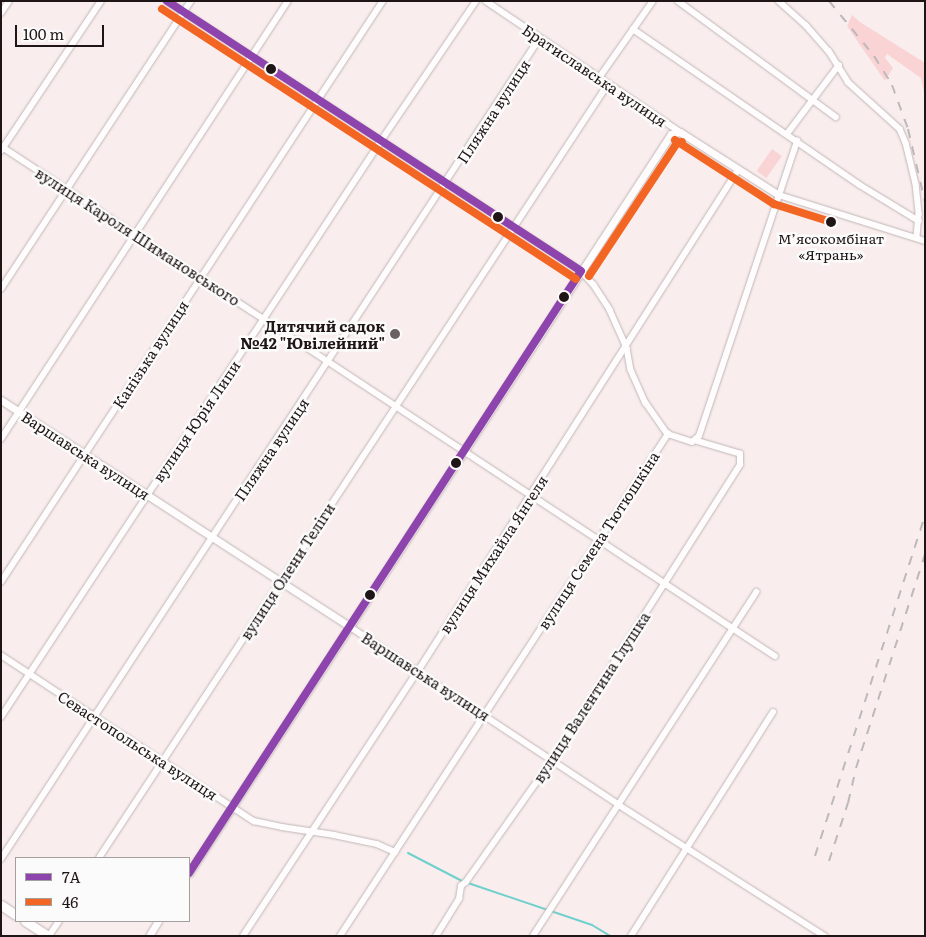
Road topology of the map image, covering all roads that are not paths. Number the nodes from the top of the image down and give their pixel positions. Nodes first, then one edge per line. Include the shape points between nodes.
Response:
1 (9, 1) edge
2 (100, 1) edge
3 (167, 1) edge
4 (191, 1) edge
5 (288, 1) edge
6 (383, 1) edge
7 (476, 1) edge
8 (486, 1) edge
9 (653, 1) edge
10 (678, 1) edge
11 (779, 1) edge
12 (184, 12) junction
13 (1, 13) edge
14 (633, 29) junction
15 (539, 39) junction
16 (252, 58) junction
17 (839, 65) junction
18 (599, 78) junction
19 (608, 84) junction
20 (812, 100) junction
21 (319, 101) junction
22 (836, 117) dead end
23 (680, 132) junction
24 (787, 134) junction
25 (381, 141) junction
26 (797, 141) junction
27 (2, 149) edge
28 (738, 170) junction
29 (445, 184) junction
30 (67, 189) junction
31 (779, 195) junction
32 (919, 221) junction
33 (512, 228) junction
34 (135, 233) junction
35 (917, 238) junction
36 (925, 241) edge
37 (581, 272) junction
38 (200, 278) junction
39 (1, 289) edge
40 (264, 319) junction
41 (627, 348) junction
42 (330, 361) junction
43 (1, 400) edge
44 (395, 405) junction
45 (20, 412) junction
46 (668, 434) junction
47 (1, 439) edge
48 (696, 441) junction
49 (463, 450) junction
50 (740, 454) joint
51 (85, 455) junction
52 (147, 495) junction
53 (532, 495) junction
54 (212, 537) junction
55 (598, 539) junction
56 (280, 581) junction
57 (1, 582) edge
58 (666, 583) junction
59 (756, 592) dead end
60 (349, 626) junction
61 (733, 628) junction
62 (1, 655) edge
63 (775, 656) dead end
64 (418, 670) junction
65 (30, 674) junction
66 (773, 712) dead end
67 (484, 715) junction
68 (1, 717) edge
69 (94, 717) junction
70 (552, 760) junction
71 (162, 762) junction
72 (619, 805) junction
73 (232, 806) junction
74 (311, 832) junction
75 (687, 847) junction
76 (395, 852) junction
77 (100, 857) edge
78 (1, 860) edge
79 (190, 871) edge
80 (1, 905) edge
81 (15, 914) edge
82 (27, 922) edge
83 (58, 922) edge
84 (157, 922) edge
85 (48, 936) edge
86 (149, 936) edge
87 (244, 936) edge
88 (340, 936) edge
89 (436, 936) edge
90 (533, 936) edge
91 (631, 936) edge
92 (825, 936) edge

1 - 13 street
2 - 27 street
3 - 12 street
4 - 12 street
5 - 16 street
6 - 21 street, Канізька вулиця
7 - 25 street, вулиця Юрія Липи
8 - 15 street, Братиславська вулиця
9 - 14 street
10 - 20 street
11 - 17 street via 806,25
12 - 16 street
12 - 30 street
14 - 18 street
14 - 24 street
15 - 18 street, Братиславська вулиця
15 - 29 street, Пляжна вулиця
16 - 21 street
16 - 34 street
17 - 20 street
17 - 32 street via 848,82 900,129 916,184
18 - 19 street, Братиславська вулиця
19 - 23 street, Братиславська вулиця
19 - 33 street, вулиця Олени Теліги
20 - 22 street
20 - 24 street
21 - 25 street
21 - 38 street, Канізька вулиця
23 - 28 street, Братиславська вулиця
23 - 37 street via 671,134
24 - 26 street
25 - 29 street
25 - 40 street, вулиця Юрія Липи
26 - 31 street
26 - 32 street
27 - 30 street, вулиця Кароля Шимановського
28 - 31 street, Братиславська вулиця
28 - 41 street, вулиця Михайла Янгеля
29 - 33 street
29 - 42 street, Пляжна вулиця
30 - 34 street, вулиця Кароля Шимановського
30 - 39 street
31 - 35 street, Братиславська вулиця
31 - 48 street
32 - 35 street
33 - 37 street
33 - 44 street, вулиця Олени Теліги
34 - 38 street, вулиця Кароля Шимановського
34 - 45 street
35 - 36 street, Братиславська вулиця
37 - 41 street via 610,310
37 - 49 street
38 - 40 street, вулиця Кароля Шимановського
38 - 51 street, Канізька вулиця
40 - 42 street, вулиця Кароля Шимановського
40 - 52 street, вулиця Юрія Липи
41 - 46 street via 631,370 646,403
41 - 53 street, вулиця Михайла Янгеля
42 - 44 street, вулиця Кароля Шимановського
42 - 54 street, Пляжна вулиця
43 - 45 street, Варшавська вулиця
44 - 49 street, вулиця Кароля Шимановського
44 - 56 street, вулиця Олени Теліги
45 - 47 street
45 - 51 street, Варшавська вулиця
46 - 48 street, вулиця Семена Тютюшкіна via 685,441
46 - 55 street, вулиця Семена Тютюшкіна
48 - 50 street, вулиця Семена Тютюшкіна
49 - 53 street, вулиця Кароля Шимановського
49 - 60 street
50 - 58 street, вулиця Валентина Глушка via 740,465
51 - 52 street, Варшавська вулиця
51 - 57 street, Канізька вулиця
52 - 54 street, Варшавська вулиця
52 - 65 street, вулиця Юрія Липи
53 - 55 street, вулиця Кароля Шимановського
53 - 64 street, вулиця Михайла Янгеля
54 - 56 street, Варшавська вулиця
54 - 69 street, Пляжна вулиця
55 - 58 street, вулиця Кароля Шимановського
55 - 67 street, вулиця Семена Тютюшкіна
56 - 60 street, Варшавська вулиця
56 - 71 street, вулиця Олени Теліги
58 - 61 street, вулиця Кароля Шимановського
58 - 70 street, вулиця Валентина Глушка
59 - 61 street
60 - 64 street, Варшавська вулиця
60 - 73 street
61 - 63 street, вулиця Кароля Шимановського
61 - 72 street
62 - 65 street, Севастопольська вулиця
64 - 67 street, Варшавська вулиця
64 - 74 street, вулиця Михайла Янгеля
65 - 68 street, вулиця Юрія Липи
65 - 69 street, Севастопольська вулиця
66 - 75 street
67 - 70 street, Варшавська вулиця
67 - 76 street, вулиця Семена Тютюшкіна
69 - 71 street, Севастопольська вулиця
69 - 78 street, Пляжна вулиця
70 - 72 street, Варшавська вулиця
70 - 89 street, вулиця Валентина Глушка via 461,886 459,899
71 - 73 street, Севастопольська вулиця
71 - 77 street, вулиця Олени Теліги
72 - 75 street, Варшавська вулиця
72 - 90 street
73 - 74 street, Севастопольська вулиця via 254,821
73 - 79 street
74 - 76 street, Севастопольська вулиця via 376,844
74 - 87 street, вулиця Михайла Янгеля
75 - 91 street
75 - 92 street, Варшавська вулиця
76 - 88 street, вулиця Семена Тютюшкіна
80 - 81 main road
82 - 85 main road
83 - 85 street
84 - 86 street

